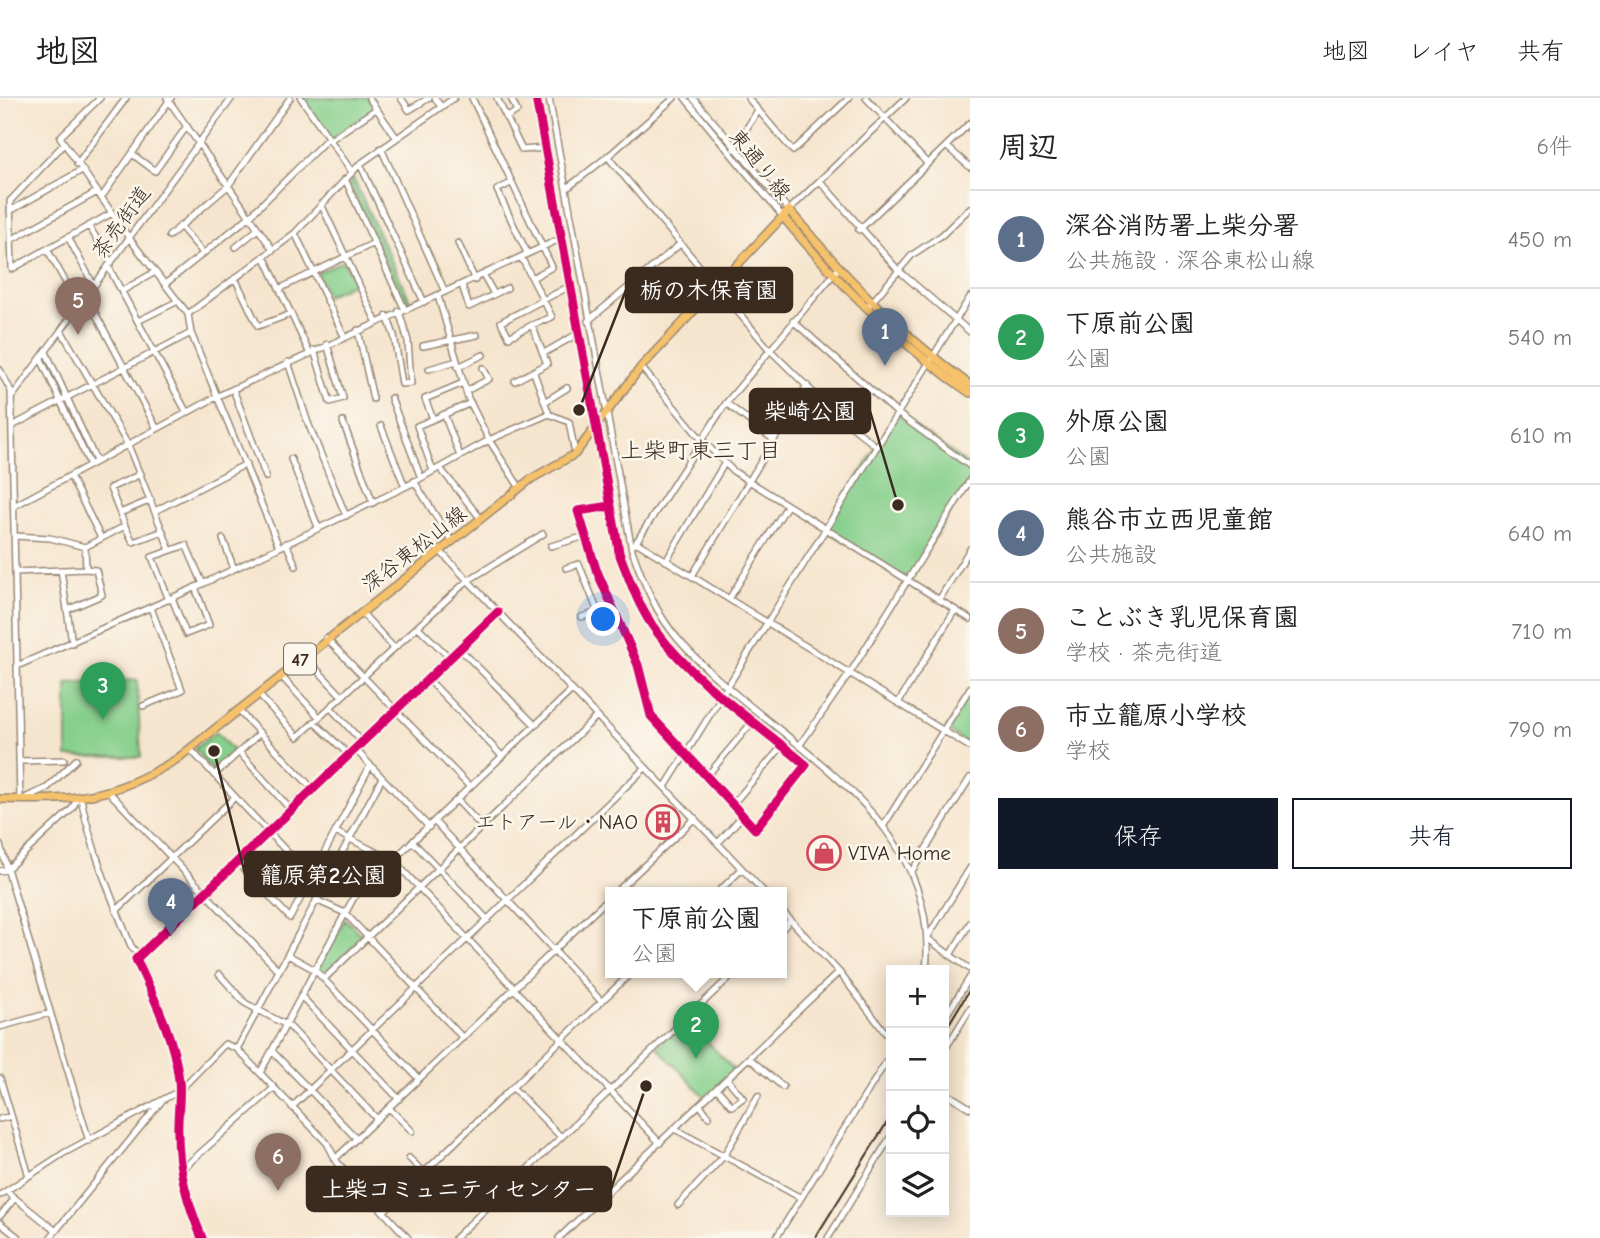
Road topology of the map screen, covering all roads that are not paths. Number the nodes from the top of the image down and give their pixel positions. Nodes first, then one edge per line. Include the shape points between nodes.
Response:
1 (100, 98) edge
2 (126, 98) edge
3 (232, 98) edge
4 (290, 98) edge
5 (301, 98) edge
6 (369, 98) edge
7 (401, 98) edge
8 (429, 98) edge
9 (435, 98) edge
10 (454, 98) edge
11 (472, 98) edge
12 (497, 98) edge
13 (511, 98) edge
14 (536, 98) edge
15 (549, 98) edge
16 (674, 98) edge
17 (685, 98) edge
18 (693, 98) edge
19 (748, 98) edge
20 (849, 98) edge
21 (866, 98) edge
22 (906, 98) edge
23 (169, 99) edge
24 (441, 107) junction
25 (376, 109) junction
26 (758, 110) junction
27 (506, 117) junction
28 (885, 118) junction
29 (970, 123) edge
30 (187, 126) junction
31 (396, 137) junction
32 (329, 139) junction
33 (200, 143) junction
34 (64, 144) junction
35 (946, 146) junction
36 (381, 148) junction
37 (545, 148) junction
38 (733, 150) junction
39 (132, 154) junction
40 (607, 156) junction
41 (927, 163) junction
42 (77, 164) junction
43 (360, 164) junction
44 (970, 167) edge
45 (82, 170) junction
46 (352, 172) junction
47 (345, 179) junction
48 (820, 181) junction
49 (511, 183) junction
50 (228, 186) junction
51 (566, 189) junction
52 (99, 195) junction
53 (321, 204) junction
54 (970, 208) edge
55 (789, 210) junction
56 (10, 211) junction
57 (112, 213) junction
58 (783, 217) junction
59 (249, 218) junction
60 (89, 226) junction
61 (180, 226) junction
62 (258, 229) junction
63 (859, 230) junction
64 (295, 233) junction
65 (169, 236) dead end
66 (68, 237) junction
67 (129, 238) junction
68 (562, 238) junction
69 (11, 240) junction
70 (374, 243) junction
71 (458, 243) dead end
72 (680, 245) junction
73 (236, 247) dead end
74 (541, 247) junction
75 (47, 249) junction
76 (273, 250) junction
77 (203, 253) junction
78 (527, 253) junction
79 (264, 256) junction
80 (521, 257) junction
81 (345, 258) junction
82 (110, 264) junction
83 (898, 270) junction
84 (836, 271) junction
85 (156, 272) junction
86 (312, 273) junction
87 (484, 276) junction
88 (235, 278) junction
89 (532, 278) junction
90 (475, 280) junction
91 (164, 284) junction
92 (462, 285) junction
93 (94, 286) junction
94 (570, 286) junction
95 (716, 287) junction
96 (507, 288) dead end
97 (279, 289) junction
98 (122, 291) junction
99 (445, 292) junction
100 (494, 294) junction
101 (86, 296) junction
102 (438, 296) junction
103 (970, 297) edge
104 (542, 299) junction
105 (178, 301) junction
106 (424, 302) junction
107 (79, 306) junction
108 (869, 306) junction
109 (402, 309) junction
110 (188, 314) junction
111 (291, 314) junction
112 (387, 316) junction
113 (138, 321) junction
114 (376, 321) junction
115 (588, 321) junction
116 (793, 321) junction
117 (955, 321) junction
118 (533, 325) junction
119 (358, 330) junction
120 (62, 332) junction
121 (970, 332) edge
122 (191, 333) junction
123 (579, 333) junction
124 (477, 335) dead end
125 (344, 336) junction
126 (451, 341) junction
127 (327, 344) junction
128 (423, 346) dead end
129 (769, 349) junction
130 (312, 351) junction
131 (46, 352) junction
132 (154, 352) junction
133 (544, 354) junction
134 (483, 355) dead end
135 (41, 359) junction
136 (930, 359) junction
137 (288, 362) junction
138 (457, 364) junction
139 (125, 367) junction
140 (641, 367) junction
141 (483, 368) dead end
142 (429, 369) dead end
143 (0, 370) edge
144 (534, 373) junction
145 (515, 381) dead end
146 (463, 383) junction
147 (93, 384) junction
148 (970, 384) edge
149 (807, 385) junction
150 (566, 388) dead end
151 (233, 389) junction
152 (466, 391) junction
153 (970, 393) edge
154 (218, 396) junction
155 (67, 397) junction
156 (11, 398) junction
157 (391, 398) dead end
158 (373, 399) dead end
159 (60, 401) junction
160 (546, 401) junction
161 (471, 403) junction
162 (726, 403) junction
163 (187, 413) junction
164 (898, 413) junction
165 (444, 414) junction
166 (549, 414) junction
167 (605, 416) junction
168 (433, 419) junction
169 (343, 422) dead end
170 (12, 426) junction
171 (381, 426) dead end
172 (598, 426) junction
173 (157, 429) junction
174 (701, 439) junction
175 (489, 440) junction
176 (774, 440) junction
177 (128, 445) junction
178 (877, 447) junction
179 (575, 454) junction
180 (460, 456) junction
181 (291, 459) dead end
182 (96, 461) junction
183 (261, 463) junction
184 (724, 464) junction
185 (90, 465) junction
186 (247, 466) junction
187 (970, 466) edge
188 (437, 469) junction
189 (141, 474) junction
190 (70, 476) junction
191 (266, 477) dead end
192 (418, 480) junction
193 (970, 480) edge
194 (749, 482) junction
195 (405, 487) junction
196 (520, 488) junction
197 (150, 500) junction
198 (373, 503) junction
199 (14, 506) junction
200 (611, 506) junction
201 (787, 506) junction
202 (155, 511) junction
203 (120, 513) junction
204 (346, 516) junction
205 (481, 519) junction
206 (125, 526) junction
207 (318, 527) junction
208 (826, 530) junction
209 (163, 531) junction
210 (543, 534) dead end
211 (15, 536) junction
212 (586, 536) junction
213 (102, 538) junction
214 (223, 539) dead end
215 (452, 541) junction
216 (636, 542) junction
217 (286, 543) junction
218 (551, 546) dead end
219 (85, 547) junction
220 (279, 547) junction
221 (632, 550) junction
222 (970, 550) edge
223 (170, 551) junction
224 (440, 551) junction
225 (666, 561) junction
226 (296, 566) dead end
227 (86, 569) junction
228 (234, 569) junction
229 (566, 569) dead end
230 (61, 570) junction
231 (15, 572) junction
232 (692, 576) junction
233 (908, 581) junction
234 (467, 582) junction
235 (203, 584) junction
236 (195, 587) junction
237 (170, 599) junction
238 (729, 599) junction
239 (939, 600) junction
240 (611, 606) junction
241 (151, 608) junction
242 (67, 610) junction
243 (956, 610) junction
244 (361, 612) junction
245 (498, 612) junction
246 (598, 612) junction
247 (582, 617) dead end
248 (970, 619) edge
249 (767, 622) junction
250 (418, 627) junction
251 (326, 638) junction
252 (72, 643) junction
253 (394, 648) junction
254 (461, 650) junction
255 (304, 656) junction
256 (451, 659) junction
257 (17, 666) junction
258 (850, 673) junction
259 (280, 675) junction
260 (363, 677) junction
261 (429, 680) junction
262 (728, 686) junction
263 (970, 689) edge
264 (572, 690) junction
265 (258, 694) junction
266 (722, 695) junction
267 (342, 696) junction
268 (898, 703) junction
269 (143, 706) dead end
270 (330, 707) junction
271 (238, 710) junction
272 (396, 711) junction
273 (596, 717) junction
274 (317, 719) junction
275 (754, 720) junction
276 (535, 725) junction
277 (943, 731) junction
278 (260, 733) junction
279 (363, 743) junction
280 (782, 745) junction
281 (799, 746) junction
282 (970, 747) edge
283 (190, 749) junction
284 (355, 749) junction
285 (239, 752) junction
286 (686, 753) junction
287 (349, 755) junction
288 (502, 756) junction
289 (64, 760) dead end
290 (76, 760) dead end
291 (19, 761) junction
292 (370, 766) junction
293 (645, 768) junction
294 (214, 775) junction
295 (707, 776) junction
296 (382, 778) junction
297 (970, 778) edge
298 (470, 787) junction
299 (665, 787) junction
300 (313, 789) junction
301 (109, 792) junction
302 (235, 797) junction
303 (0, 799) edge
304 (79, 799) junction
305 (20, 800) junction
306 (457, 800) junction
307 (733, 804) junction
308 (291, 810) junction
309 (743, 815) junction
310 (695, 818) junction
311 (434, 821) junction
312 (884, 825) junction
313 (429, 827) junction
314 (482, 827) junction
315 (269, 832) junction
316 (336, 832) junction
317 (349, 838) junction
318 (413, 842) junction
319 (718, 843) junction
320 (0, 845) edge
321 (460, 848) junction
322 (171, 858) junction
323 (394, 861) junction
324 (237, 862) junction
325 (439, 868) junction
326 (970, 868) edge
327 (7, 869) junction
328 (317, 869) junction
329 (743, 869) junction
330 (0, 871) edge
331 (912, 871) junction
332 (329, 875) junction
333 (418, 887) junction
334 (621, 887) edge
335 (724, 887) edge
336 (760, 887) edge
337 (205, 893) junction
338 (317, 900) junction
339 (509, 900) junction
340 (605, 902) edge
341 (117, 911) junction
342 (345, 914) junction
343 (787, 917) edge
344 (488, 920) junction
345 (790, 920) junction
346 (787, 923) edge
347 (970, 923) edge
348 (367, 937) junction
349 (927, 938) junction
350 (468, 939) junction
351 (554, 950) junction
352 (288, 955) junction
353 (950, 955) junction
354 (139, 956) junction
355 (926, 965) edge
356 (970, 969) edge
357 (315, 970) junction
358 (279, 971) junction
359 (839, 972) junction
360 (219, 974) dead end
361 (970, 977) edge
362 (626, 978) edge
363 (729, 978) edge
364 (324, 979) junction
365 (416, 988) junction
366 (514, 989) junction
367 (301, 996) junction
368 (601, 1002) junction
369 (258, 1009) junction
370 (970, 1009) edge
371 (949, 1011) edge
372 (50, 1013) junction
373 (286, 1024) junction
374 (0, 1027) edge
375 (373, 1030) junction
376 (886, 1033) edge
377 (463, 1038) junction
378 (562, 1041) junction
379 (949, 1043) edge
380 (237, 1049) junction
381 (352, 1049) junction
382 (272, 1051) junction
383 (749, 1058) junction
384 (886, 1062) edge
385 (330, 1070) junction
386 (260, 1073) junction
387 (0, 1078) edge
388 (419, 1079) junction
389 (727, 1079) junction
390 (783, 1087) dead end
391 (274, 1088) junction
392 (513, 1088) junction
393 (717, 1089) junction
394 (310, 1090) junction
395 (180, 1091) junction
396 (610, 1091) junction
397 (949, 1095) edge
398 (758, 1096) dead end
399 (399, 1099) junction
400 (700, 1105) junction
401 (292, 1107) junction
402 (154, 1108) junction
403 (389, 1108) junction
404 (970, 1108) edge
405 (11, 1116) junction
406 (709, 1117) dead end
407 (0, 1119) edge
408 (377, 1119) junction
409 (675, 1129) junction
410 (412, 1131) dead end
411 (561, 1137) junction
412 (357, 1139) junction
413 (89, 1141) junction
414 (660, 1143) junction
415 (886, 1144) edge
416 (724, 1156) junction
417 (335, 1158) junction
418 (409, 1158) dead end
419 (181, 1170) junction
420 (424, 1173) junction
421 (29, 1176) junction
422 (3, 1193) edge
423 (15, 1198) junction
424 (801, 1198) junction
425 (678, 1205) dead end
426 (384, 1211) junction
427 (0, 1216) edge
428 (0, 1223) edge
429 (56, 1231) junction
430 (562, 1236) edge
431 (19, 1238) edge
432 (50, 1238) edge
433 (202, 1238) edge
434 (408, 1238) edge
435 (454, 1238) edge
436 (573, 1238) edge
437 (776, 1238) edge
438 (828, 1238) edge

1 - 34 street via 60,137
2 - 42 street
3 - 33 street, 茶売街道
4 - 50 street
5 - 32 street
6 - 25 street
7 - 8 street via 410,110
9 - 24 street
10 - 24 street
11 - 49 street
12 - 27 street
13 - 27 street via 517,111
14 - 37 street
15 - 51 street
16 - 40 street
17 - 38 street, 東通り線
18 - 38 street, 東通り線
19 - 26 street
20 - 26 street via 793,150
21 - 28 street
22 - 28 street
23 - 30 street
23 - 39 street
24 - 31 street
25 - 31 street
25 - 32 street
26 - 38 street
27 - 37 street via 522,150
28 - 41 street
28 - 48 street
29 - 35 street
30 - 33 street
30 - 39 street via 155,171
31 - 36 street
32 - 46 street
32 - 59 street
33 - 50 street
33 - 67 street, 茶売街道
34 - 42 street
34 - 56 street via 10,201
35 - 41 street
35 - 44 street
36 - 43 street
36 - 99 street
37 - 68 street
38 - 55 street, 東通り線
38 - 58 street, 東通り線
39 - 52 street
40 - 51 street
40 - 72 street
41 - 63 street
42 - 45 street
43 - 46 street
43 - 106 street
45 - 52 street
45 - 56 street
46 - 47 street
47 - 53 street
47 - 70 street
48 - 55 street
48 - 63 street
49 - 74 street
49 - 78 street via 497,190
50 - 59 street
50 - 61 street
51 - 115 street
52 - 57 street
52 - 69 street
53 - 64 street
53 - 81 street
54 - 83 street
55 - 58 main road, 深谷東松山線 / 47
55 - 84 main road
56 - 69 street
57 - 60 street
57 - 67 street
58 - 84 main road
58 - 95 main road, 深谷東松山線 / 47
59 - 62 street
59 - 77 street
60 - 66 street
60 - 82 street
61 - 65 street
61 - 77 street
62 - 73 street
62 - 76 street
63 - 83 street
64 - 76 street
64 - 86 street
66 - 75 street
66 - 93 street
67 - 82 street, 茶売街道
67 - 85 street
68 - 74 street
68 - 94 street
69 - 75 street via 12,269
70 - 81 street
70 - 109 street
71 - 90 street
72 - 95 street
72 - 115 street
74 - 78 street
74 - 89 street via 552,268
75 - 107 street
76 - 79 street
77 - 91 street
78 - 80 street
79 - 88 street
79 - 97 street
80 - 87 street
80 - 89 street
81 - 86 street
81 - 114 street
82 - 93 street, 茶売街道
82 - 98 street
83 - 108 street
83 - 117 street
84 - 108 main road
84 - 116 street
85 - 91 street
85 - 98 street
86 - 97 street
86 - 125 street
87 - 90 street
87 - 100 street
88 - 110 street
88 - 111 street via 258,326
89 - 104 street
90 - 92 street
91 - 105 street
92 - 99 street
92 - 100 street via 470,307
93 - 101 street, 茶売街道
94 - 104 street
94 - 123 street
95 - 129 street
95 - 140 main road, 深谷東松山線 / 47
96 - 100 street
97 - 111 street
98 - 113 street
99 - 102 street
101 - 107 street, 茶売街道
101 - 139 street
102 - 106 street
102 - 126 street
103 - 117 street
104 - 118 street via 552,317
104 - 118 street via 501,322 509,337
105 - 110 street
105 - 113 street
106 - 109 street
107 - 120 street, 茶売街道
108 - 136 main road
109 - 112 street
109 - 112 street via 411,383 402,384
110 - 122 street
111 - 130 street
112 - 114 street
113 - 132 street
114 - 119 street
115 - 167 street
116 - 129 street
116 - 164 street
117 - 121 street
117 - 136 street
118 - 133 street
119 - 125 street
119 - 158 street
120 - 131 street, 茶売街道
120 - 147 street
122 - 132 street
122 - 154 street
123 - 133 street
123 - 172 street
124 - 126 street
125 - 127 street
126 - 128 street
126 - 138 street
127 - 130 street
127 - 130 street via 343,398 330,402
129 - 149 street
129 - 162 street
130 - 137 street
131 - 135 street, 茶売街道
131 - 155 street
132 - 139 street
132 - 163 street
133 - 144 street via 547,364
134 - 138 street
135 - 156 street, 茶売街道
135 - 159 street
136 - 148 main road
136 - 153 main road
136 - 164 street
137 - 151 street
137 - 204 street
138 - 142 street
138 - 146 street
139 - 147 street
139 - 173 street
140 - 167 main road, 深谷東松山線 / 47
140 - 174 street
141 - 152 street via 489,379
143 - 156 street
144 - 145 street
144 - 160 street
146 - 152 street
146 - 168 street via 425,399
147 - 155 street
147 - 177 street
149 - 176 street
149 - 178 street
150 - 160 street
151 - 154 street
151 - 183 street
152 - 161 street
154 - 163 street
154 - 186 street
155 - 159 street
155 - 182 street
156 - 170 street
157 - 192 street
159 - 170 street
159 - 185 street
160 - 166 street
161 - 165 street
161 - 175 street
162 - 174 street
162 - 176 street
163 - 173 street
164 - 178 street
164 - 187 street
165 - 168 street
165 - 180 street
166 - 175 street
166 - 179 street via 569,422
167 - 172 main road, 深谷東松山線 / 47
167 - 221 street
168 - 188 street via 417,426
169 - 198 street
170 - 199 street
171 - 195 street
172 - 179 main road, 深谷東松山線 / 47
172 - 200 street
173 - 177 street
174 - 184 street
174 - 216 street
175 - 180 street
175 - 196 street
176 - 194 street
177 - 182 street
177 - 189 street
178 - 208 street
179 - 196 main road, 深谷東松山線 / 47
180 - 188 street
181 - 207 street
182 - 185 street
183 - 186 street
183 - 191 street
184 - 194 street
184 - 225 street
185 - 190 street
186 - 202 street
186 - 220 street
188 - 192 street
188 - 205 street
189 - 197 street
189 - 203 street via 110,488
190 - 199 street
190 - 213 street
192 - 195 street
192 - 215 street
193 - 233 street
194 - 201 street
194 - 232 street
195 - 198 street
196 - 205 main road, 深谷東松山線 / 47
197 - 202 street
197 - 203 street
198 - 204 street
199 - 211 street
200 - 212 street via 578,511
200 - 266 street via 619,553 644,611 682,660
201 - 208 street
201 - 238 street
202 - 209 street
203 - 206 street
204 - 207 street
205 - 215 main road, 深谷東松山線 / 47
206 - 209 street via 133,542
206 - 213 street
207 - 217 street
208 - 233 street
208 - 249 street
209 - 223 street
210 - 234 street
211 - 219 street via 50,537
211 - 231 street
212 - 218 street
212 - 240 street
213 - 219 street
214 - 228 street
215 - 224 main road, 深谷東松山線 / 47
216 - 221 street
216 - 225 street
217 - 220 street
217 - 226 street
219 - 227 street
220 - 228 street
221 - 262 street via 643,582 676,638
222 - 239 street
223 - 235 street via 186,545
223 - 237 street via 152,557
224 - 234 street
224 - 244 main road, 深谷東松山線 / 47
225 - 232 street
227 - 230 street
227 - 242 street via 96,569 102,595
228 - 235 street
229 - 246 street via 579,564
230 - 231 street
230 - 242 street
231 - 257 street
232 - 238 street
233 - 239 street
233 - 258 street
234 - 245 street
234 - 250 street
235 - 236 street
236 - 237 street
236 - 237 street via 209,625 186,634
237 - 241 street
238 - 249 street
239 - 243 street
240 - 246 street
240 - 286 street via 638,665 651,716
241 - 252 street
241 - 269 street via 182,690
242 - 252 street
243 - 248 street
243 - 268 street
244 - 251 main road, 深谷東松山線 / 47
244 - 253 street
245 - 254 street
245 - 264 street
246 - 247 street
249 - 258 street
249 - 262 street
250 - 253 street
250 - 256 street
251 - 255 main road, 深谷東松山線 / 47
251 - 260 street
252 - 257 street
253 - 260 street
254 - 256 street
254 - 276 street
255 - 259 main road, 深谷東松山線 / 47
255 - 267 street
256 - 261 street
257 - 291 street
258 - 268 street
258 - 281 street
259 - 265 main road, 深谷東松山線 / 47
259 - 274 street
260 - 267 street
260 - 272 street
261 - 272 street
261 - 288 street
262 - 266 street
262 - 281 street
263 - 277 street
264 - 273 street
264 - 276 street
265 - 271 main road, 深谷東松山線 / 47
265 - 274 street via 298,737
266 - 275 street
266 - 286 street
267 - 270 street
268 - 277 street
270 - 274 street
270 - 279 street
271 - 278 street
271 - 283 main road, 深谷東松山線 / 47
272 - 279 street
272 - 298 street
273 - 293 street
273 - 314 street
274 - 287 street
275 - 280 street
275 - 295 street
276 - 288 street
277 - 282 street
277 - 312 street
278 - 285 street
278 - 300 street
279 - 284 street
280 - 307 street
280 - 309 street via 806,765 755,829
281 - 312 street
283 - 294 street
283 - 301 main road, 深谷東松山線 / 47 via 152,775
284 - 287 street
284 - 292 street
285 - 294 street
285 - 308 street
286 - 295 street
286 - 299 street
287 - 300 street
288 - 298 street
289 - 291 street
290 - 305 street via 47,788
291 - 305 street
292 - 296 street
292 - 316 street
293 - 299 street
293 - 339 street
294 - 302 street
295 - 307 street
296 - 313 street
296 - 317 street
297 - 331 street
298 - 306 street
299 - 310 street
300 - 308 street
301 - 304 main road, 深谷東松山線 / 47
301 - 322 street
302 - 315 street
302 - 322 street
303 - 305 main road, 深谷東松山線 / 47
304 - 305 main road, 深谷東松山線 / 47
304 - 327 street
304 - 341 street via 89,840
306 - 311 street
306 - 314 street
307 - 309 street
308 - 315 street
309 - 319 street
310 - 319 street
310 - 334 street
311 - 313 street
311 - 321 street
312 - 331 street
313 - 318 street
314 - 321 street
315 - 324 street
315 - 328 street via 290,855
316 - 317 street
316 - 328 street
317 - 323 street
317 - 332 street
318 - 323 street
318 - 325 street
319 - 329 street
320 - 327 street
321 - 325 street
321 - 339 street
322 - 337 street
322 - 341 street
323 - 333 street
323 - 342 street via 358,892
324 - 328 street via 290,918
324 - 337 street
325 - 333 street
325 - 344 street
326 - 349 street
327 - 330 street
327 - 372 street
328 - 332 street
329 - 335 street
329 - 336 street
331 - 349 street
332 - 338 street
333 - 348 street
333 - 350 street
337 - 354 street
337 - 358 street
338 - 342 street
338 - 352 street
339 - 344 street
339 - 351 street
340 - 351 street
341 - 354 street
342 - 348 street
342 - 357 street
343 - 345 street
344 - 350 street
345 - 346 street
345 - 359 street
347 - 353 street
348 - 364 street
348 - 365 street
349 - 353 street
349 - 355 street
350 - 365 street
350 - 366 street
351 - 366 street
351 - 368 street
352 - 357 street
352 - 358 street
353 - 356 street
354 - 395 street via 136,959 169,1035
357 - 364 street
357 - 367 street
358 - 369 street
359 - 376 street
359 - 383 street
360 - 369 street via 245,1003
361 - 371 street
362 - 368 street
363 - 396 street
364 - 375 street
365 - 375 street
365 - 377 street
366 - 377 street
366 - 378 street
367 - 373 street
367 - 381 street
368 - 378 street
369 - 373 street
369 - 380 street
370 - 379 street
372 - 374 street
372 - 413 street
373 - 382 street
373 - 385 street
375 - 381 street
375 - 388 street
377 - 388 street
378 - 392 street
378 - 396 street
380 - 386 street
380 - 395 street via 225,1044
381 - 385 street
381 - 399 street
382 - 386 street
382 - 394 street
383 - 389 street
383 - 390 street
384 - 424 street
385 - 394 street
385 - 408 street
386 - 391 street
387 - 405 street
388 - 399 street
389 - 393 street
389 - 393 street via 743,1098 733,1106
391 - 401 street
391 - 419 street
392 - 411 street
392 - 420 street
393 - 400 street
394 - 401 street
394 - 412 street
395 - 402 street
395 - 419 street
396 - 411 street
396 - 414 street
397 - 404 street
398 - 416 street
399 - 403 street
400 - 406 street
400 - 409 street
401 - 417 street via 327,1143
402 - 413 street
402 - 429 street
403 - 408 street
403 - 410 street
405 - 407 street
405 - 421 street
408 - 412 street
409 - 414 street
409 - 416 street
411 - 435 street
412 - 417 street
413 - 421 street
414 - 430 street
415 - 438 street
416 - 424 street
416 - 425 street
417 - 426 street
418 - 420 street
419 - 433 street
420 - 426 street
421 - 422 street
422 - 423 street
423 - 427 street
423 - 429 street
424 - 437 street
426 - 434 street
428 - 431 street
429 - 432 street
430 - 436 street

